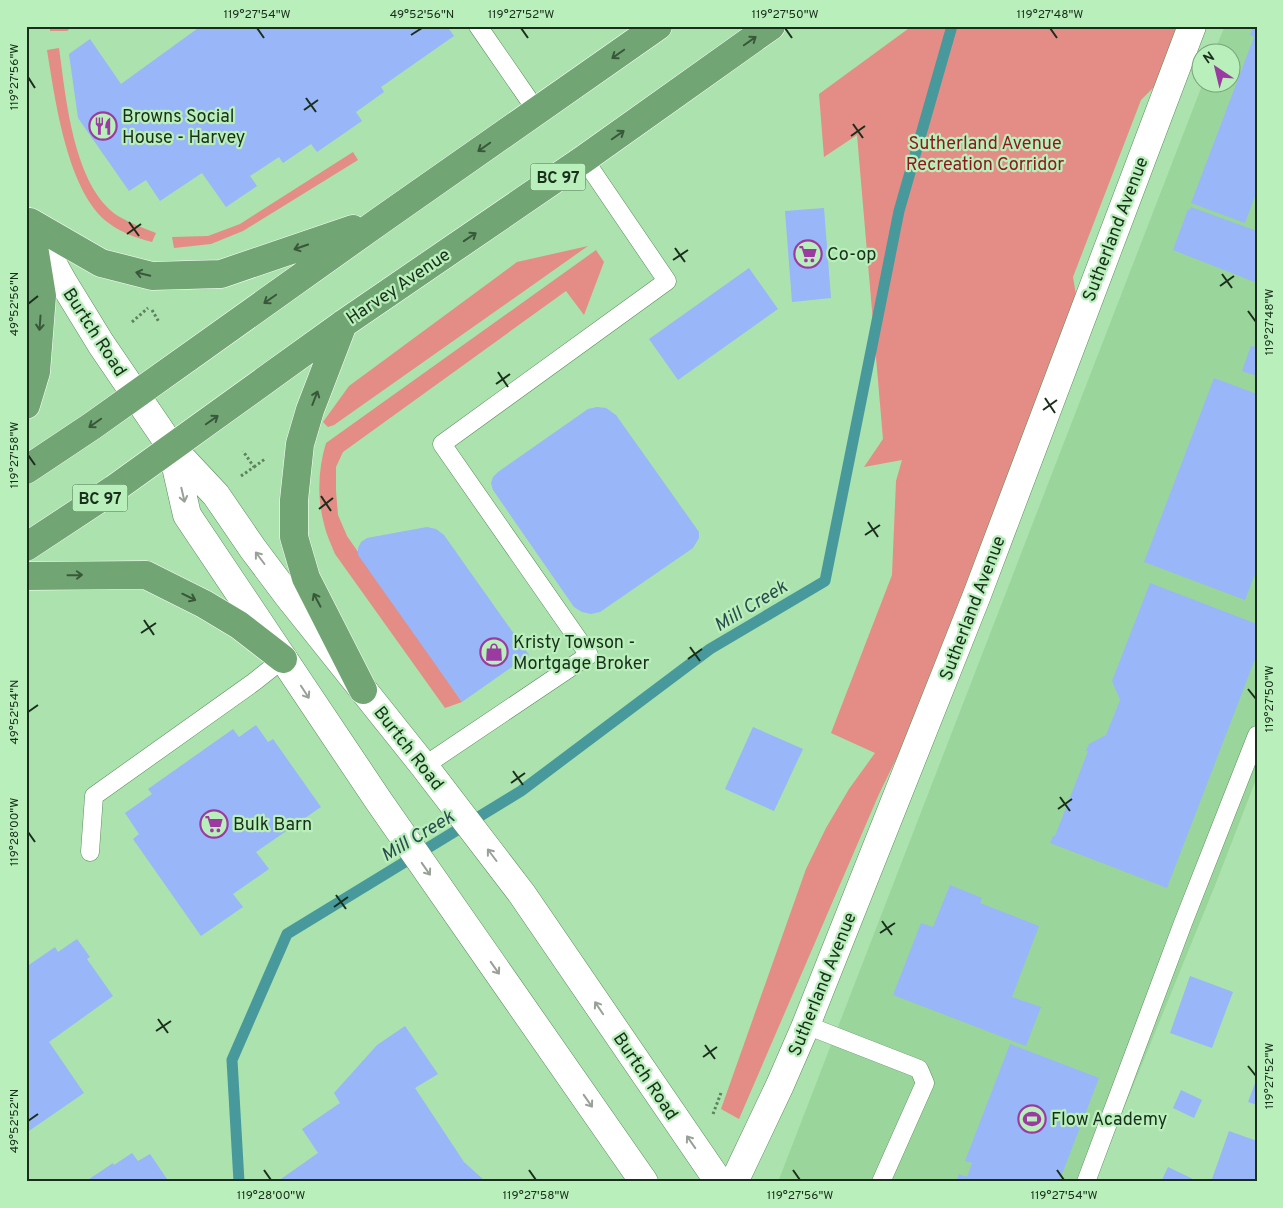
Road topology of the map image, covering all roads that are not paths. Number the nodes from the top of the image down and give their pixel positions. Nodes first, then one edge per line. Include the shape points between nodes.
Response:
1 (478, 26) edge
2 (658, 26) edge
3 (771, 26) edge
4 (1192, 26) edge
5 (536, 110) junction
6 (584, 159) junction
7 (28, 217) edge
8 (380, 220) junction
9 (343, 324) junction
10 (135, 395) junction
11 (26, 405) edge
12 (172, 448) junction
13 (26, 470) edge
14 (26, 547) edge
15 (26, 576) edge
16 (283, 659) junction
17 (363, 690) junction
18 (1257, 735) edge
19 (424, 766) junction
20 (90, 852) dead end
21 (806, 1025) junction
22 (644, 1182) edge
23 (719, 1182) edge
24 (734, 1182) edge
25 (881, 1182) edge
26 (1086, 1182) edge

1 - 5 lane
2 -> 5 highway
6 -> 3 highway, Harvey Avenue / BC 97
4 - 21 main road, Sutherland Avenue via 977,595
5 -> 8 highway
9 -> 6 highway, Harvey Avenue / BC 97
6 - 19 lane via 667,281 442,444 589,655
8 -> 7 highway via 221,274 152,276 101,263
7 - 10 main road, Burtch Road via 63,282
7 -> 11 highway via 42,296 36,372
8 -> 10 highway
12 -> 9 highway, Harvey Avenue / BC 97
17 -> 9 highway via 306,578 294,537 300,444
10 - 12 main road, Burtch Road
10 -> 13 highway
12 - 14 highway, Harvey Avenue / BC 97
12 -> 16 main road, Burtch Road via 187,515
17 -> 12 main road, Burtch Road via 259,557 216,495
15 -> 16 highway via 146,575 232,621
16 - 20 lane via 94,796
16 -> 22 main road, Burtch Road
17 - 19 main road, Burtch Road
18 - 26 lane
23 -> 19 main road, Burtch Road via 522,894
21 - 24 main road, Sutherland Avenue
21 - 25 lane via 919,1069 925,1083

